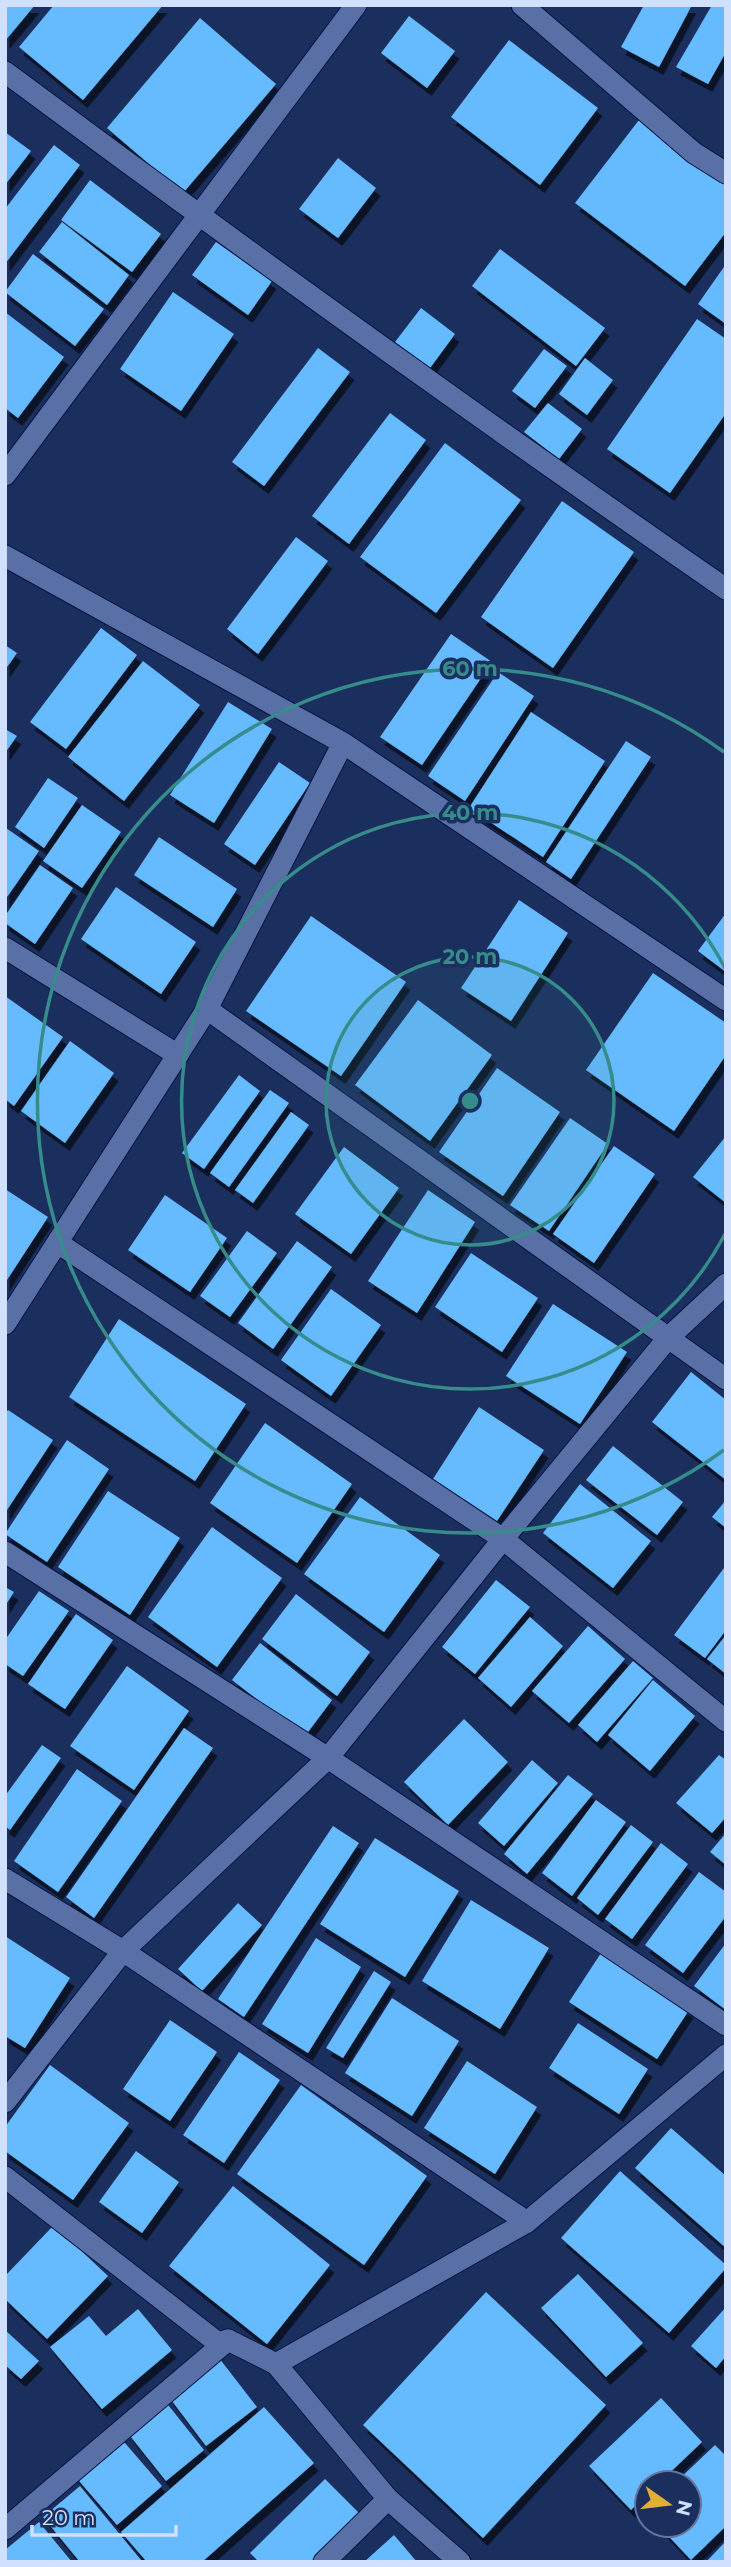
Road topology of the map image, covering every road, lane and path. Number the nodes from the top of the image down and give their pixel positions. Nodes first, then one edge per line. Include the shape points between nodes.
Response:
1 (356, 5) edge
2 (522, 5) edge
3 (5, 72) edge
4 (726, 173) edge
5 (199, 216) junction
6 (5, 475) edge
7 (5, 556) edge
8 (726, 589) edge
9 (343, 743) junction
10 (5, 948) edge
11 (726, 1000) edge
12 (207, 1009) junction
13 (178, 1055) junction
14 (58, 1243) junction
15 (726, 1284) edge
16 (5, 1324) edge
17 (668, 1338) junction
18 (726, 1379) edge
19 (502, 1539) junction
20 (5, 1552) edge
21 (726, 1721) edge
22 (328, 1758) junction
23 (5, 1879) edge
24 (123, 1951) junction
25 (726, 2025) edge
26 (726, 2054) edge
27 (5, 2102) edge
28 (5, 2178) edge
29 (527, 2222) junction
30 (228, 2340) junction
31 (276, 2364) junction
32 (388, 2499) junction
33 (5, 2529) edge
34 (324, 2562) edge
35 (460, 2562) edge

1 - 5 street
2 - 4 street via 694,153
3 - 5 street
5 - 6 street
5 - 8 street
7 - 9 street
9 - 11 street
9 - 12 street
10 - 13 street
12 - 13 street
12 - 17 street
13 - 14 street
14 - 16 street
14 - 19 street
15 - 17 street
17 - 18 street
17 - 19 street
19 - 21 street
19 - 22 street
20 - 22 street
22 - 24 street
22 - 25 street
23 - 24 street
24 - 27 street
24 - 29 street
26 - 29 street
28 - 30 street via 218,2343
29 - 31 street
30 - 31 street
30 - 33 street
31 - 32 street
32 - 34 street
32 - 35 street

